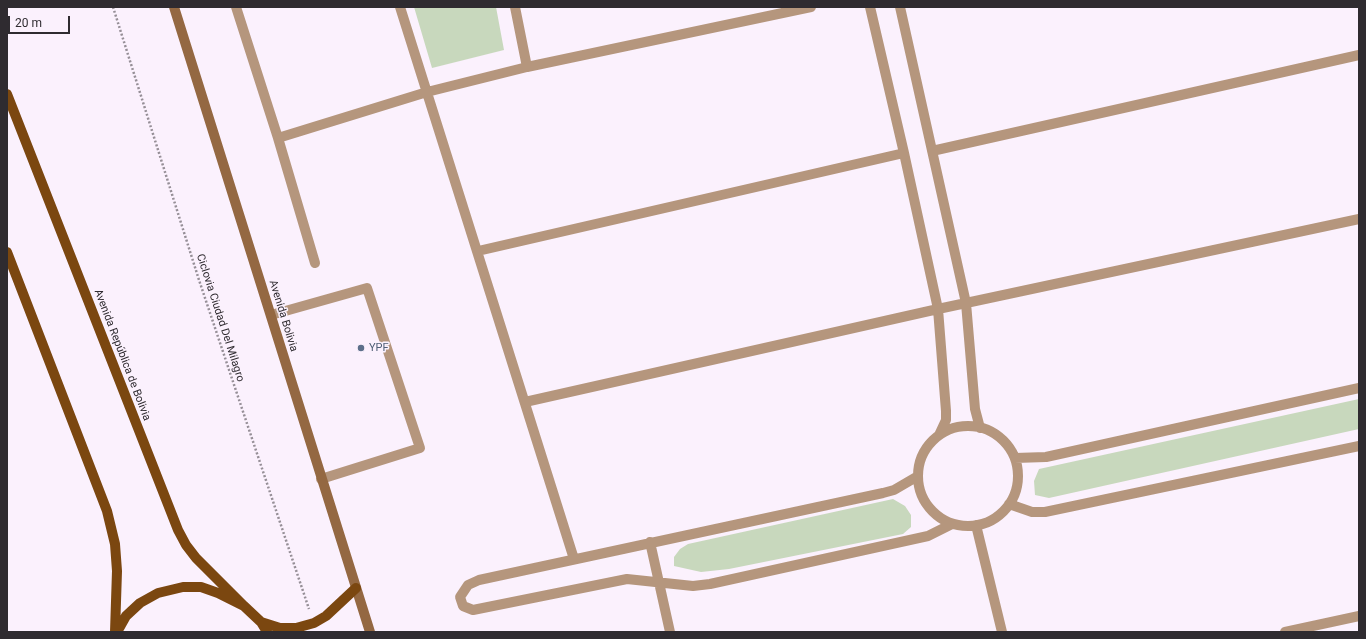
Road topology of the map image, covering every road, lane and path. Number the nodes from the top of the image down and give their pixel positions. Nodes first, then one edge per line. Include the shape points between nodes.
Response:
1 (113, 7) edge
2 (174, 7) edge
3 (236, 7) edge
4 (400, 7) edge
5 (514, 7) edge
6 (811, 7) edge
7 (870, 7) edge
8 (900, 7) edge
9 (1359, 55) edge
10 (527, 68) junction
11 (427, 92) junction
12 (7, 94) edge
13 (278, 138) junction
14 (932, 151) junction
15 (904, 153) junction
16 (1359, 219) edge
17 (478, 251) junction
18 (7, 252) edge
19 (315, 263) dead end
20 (966, 303) junction
21 (938, 309) junction
22 (271, 315) junction
23 (1359, 388) edge
24 (526, 402) junction
25 (980, 428) junction
26 (940, 435) junction
27 (1359, 446) edge
28 (1015, 458) junction
29 (918, 476) junction
30 (321, 479) junction
31 (1009, 504) junction
32 (952, 524) junction
33 (976, 525) junction
34 (650, 542) junction
35 (574, 559) junction
36 (660, 583) junction
37 (356, 588) junction
38 (244, 606) junction
39 (1359, 616) edge
40 (261, 622) junction
41 (314, 623) junction
42 (116, 632) edge
43 (267, 632) edge
44 (370, 632) edge
45 (670, 632) edge
46 (1002, 632) edge
47 (1285, 632) edge

1 - 41 path, Ciclovia Ciudad Del Milagro via 199,280
2 - 22 street, Avenida Bolivia
3 - 13 street
4 - 11 street
5 - 10 street
6 - 10 street
7 - 15 street
8 - 14 street
9 - 14 street
10 - 11 street
11 - 13 street
11 - 17 street
12 - 38 main road, Avenida República de Bolivia via 178,530 196,558
13 - 19 street
14 - 20 street
15 - 17 street
15 - 21 street
16 - 20 street
17 - 24 street
18 - 42 main road via 107,511 115,544
20 - 21 street
20 - 25 street via 975,409
21 - 24 street
21 - 26 street via 946,411 946,420
22 - 30 street, Avenida Bolivia
22 - 30 street via 367,288 420,448
23 - 28 street via 1046,457
24 - 35 street
25 - 26 street via 954,428
25 - 28 street via 995,434 1007,444
26 - 29 street via 928,446 921,460
27 - 31 street via 1045,512 1032,512
28 - 31 street via 1018,474 1016,490
29 - 32 street via 920,491 927,505 938,517
29 - 34 street via 894,490 883,493
30 - 37 street, Avenida Bolivia
31 - 33 street via 998,516 984,524
32 - 33 street
32 - 36 street via 928,536 728,581 693,586
33 - 46 street
34 - 35 street
34 - 36 street
35 - 36 street via 479,580 468,585 460,597 463,606 473,610 627,579
36 - 45 street
37 - 41 main road via 326,616
37 - 44 street, Avenida Bolivia
38 - 40 main road
38 - 42 main road via 218,593 201,588 183,587 158,593 140,603 126,616
39 - 47 street
40 - 41 main road via 280,628 296,628
40 - 43 main road

